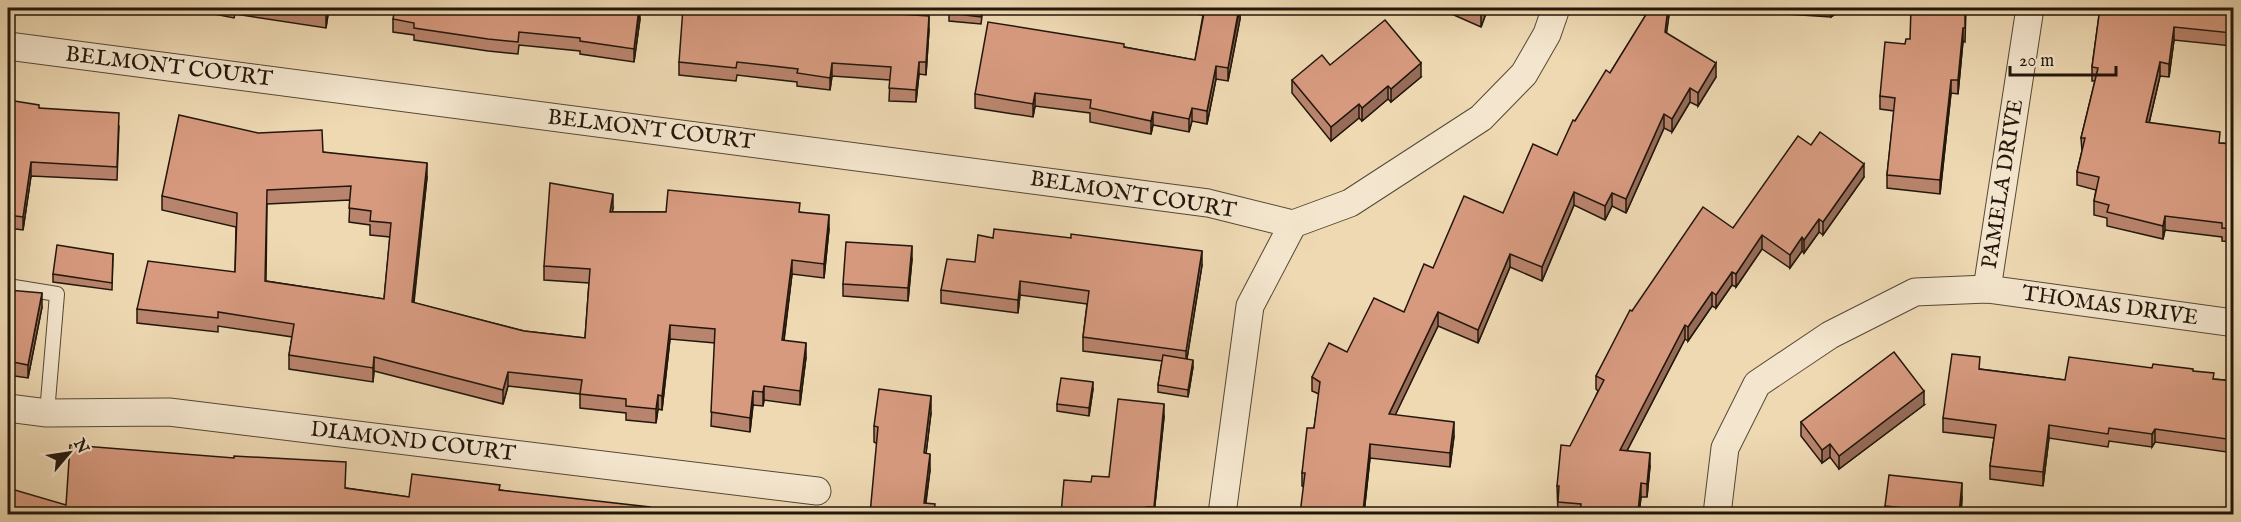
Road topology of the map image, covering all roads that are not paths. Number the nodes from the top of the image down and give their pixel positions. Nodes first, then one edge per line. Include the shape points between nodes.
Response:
1 (1556, 8) edge
2 (2030, 8) edge
3 (8, 46) edge
4 (1293, 224) junction
5 (8, 286) edge
6 (1987, 289) junction
7 (2234, 323) edge
8 (8, 408) edge
9 (47, 413) junction
10 (817, 492) dead end
11 (1222, 514) edge
12 (1718, 514) edge

1 - 4 street via 1547,34 1524,74 1481,118 1350,203
2 - 6 street, PAMELA DRIVE
3 - 4 street, BELMONT COURT via 1208,203
4 - 11 street via 1250,306
5 - 9 lane via 57,294
6 - 7 street, THOMAS DRIVE
6 - 12 street, THOMAS DRIVE via 1915,292 1830,335 1757,384 1725,448
8 - 9 street, DIAMOND COURT
9 - 10 street, DIAMOND COURT via 169,412

